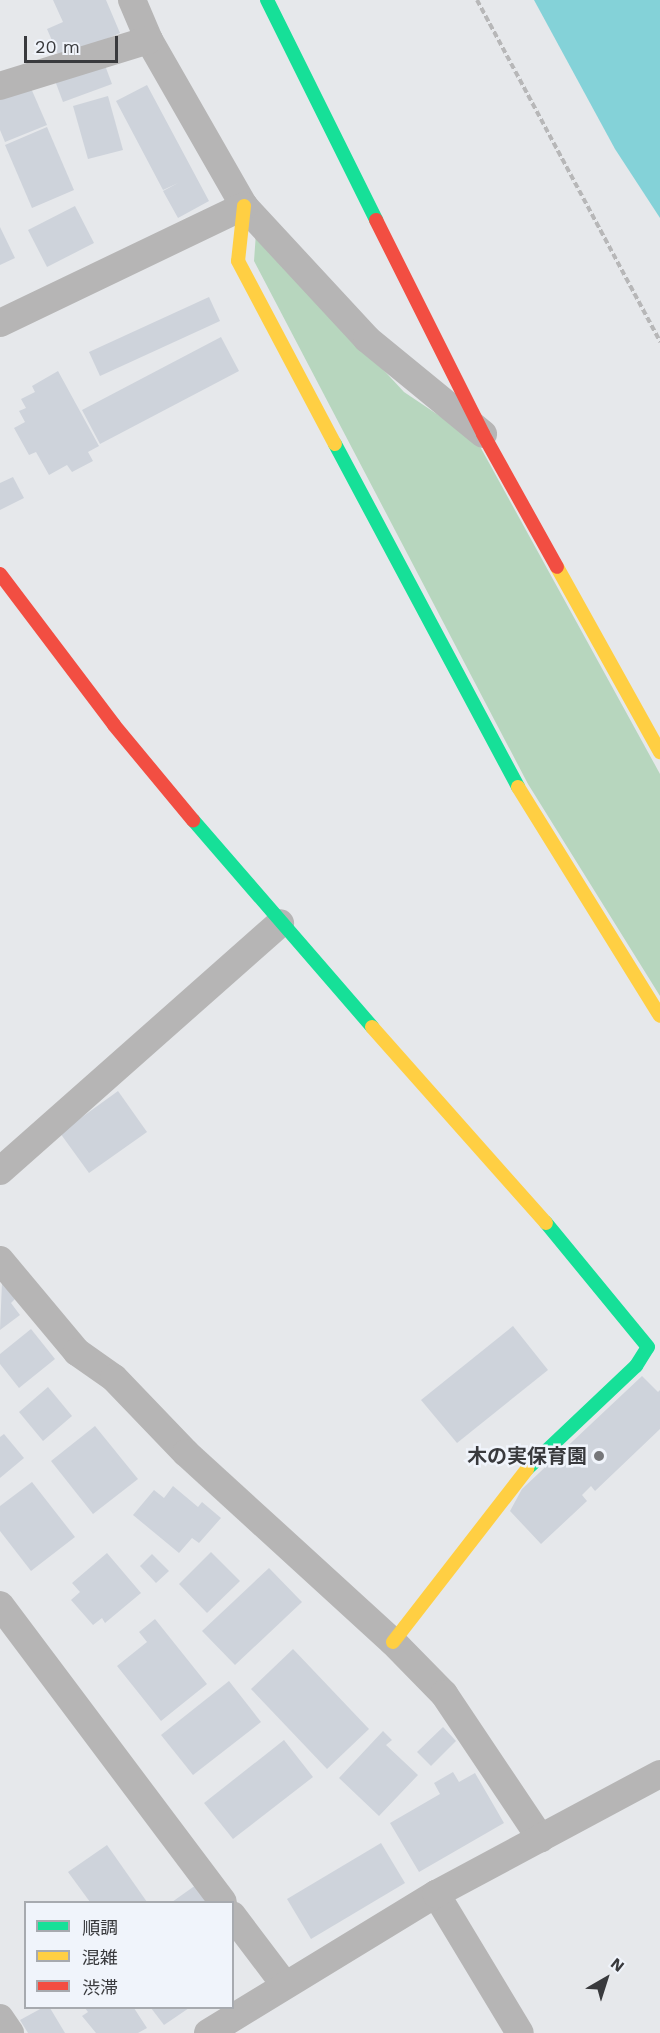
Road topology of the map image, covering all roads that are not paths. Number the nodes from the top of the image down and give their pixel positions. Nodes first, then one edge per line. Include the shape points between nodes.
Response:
1 (132, 0) edge
2 (267, 0) edge
3 (149, 40) junction
4 (0, 86) edge
5 (244, 206) junction
6 (0, 323) edge
7 (483, 434) junction
8 (0, 574) edge
9 (660, 752) edge
10 (280, 923) junction
11 (660, 1016) edge
12 (0, 1172) edge
13 (0, 1260) edge
14 (0, 1605) edge
15 (393, 1642) junction
16 (660, 1774) edge
17 (542, 1839) junction
18 (436, 1894) junction
19 (222, 1901) edge
20 (234, 1918) edge
21 (285, 1985) junction
22 (0, 2018) edge
23 (10, 2033) edge
24 (208, 2033) edge
25 (520, 2033) edge

1 - 3 street
2 - 7 street
3 - 4 street
3 - 5 street
5 - 6 street
5 - 7 street via 367,339
5 - 11 street via 238,261 507,768
7 - 9 street
8 - 10 street via 114,725
10 - 12 street
10 - 15 street via 593,1276 648,1347 636,1366 526,1470
13 - 15 street via 77,1352 114,1378 186,1453
14 - 19 street
15 - 17 street via 444,1694
16 - 17 street
17 - 18 street
18 - 21 street
18 - 25 street
20 - 21 street
21 - 24 street
22 - 23 street

